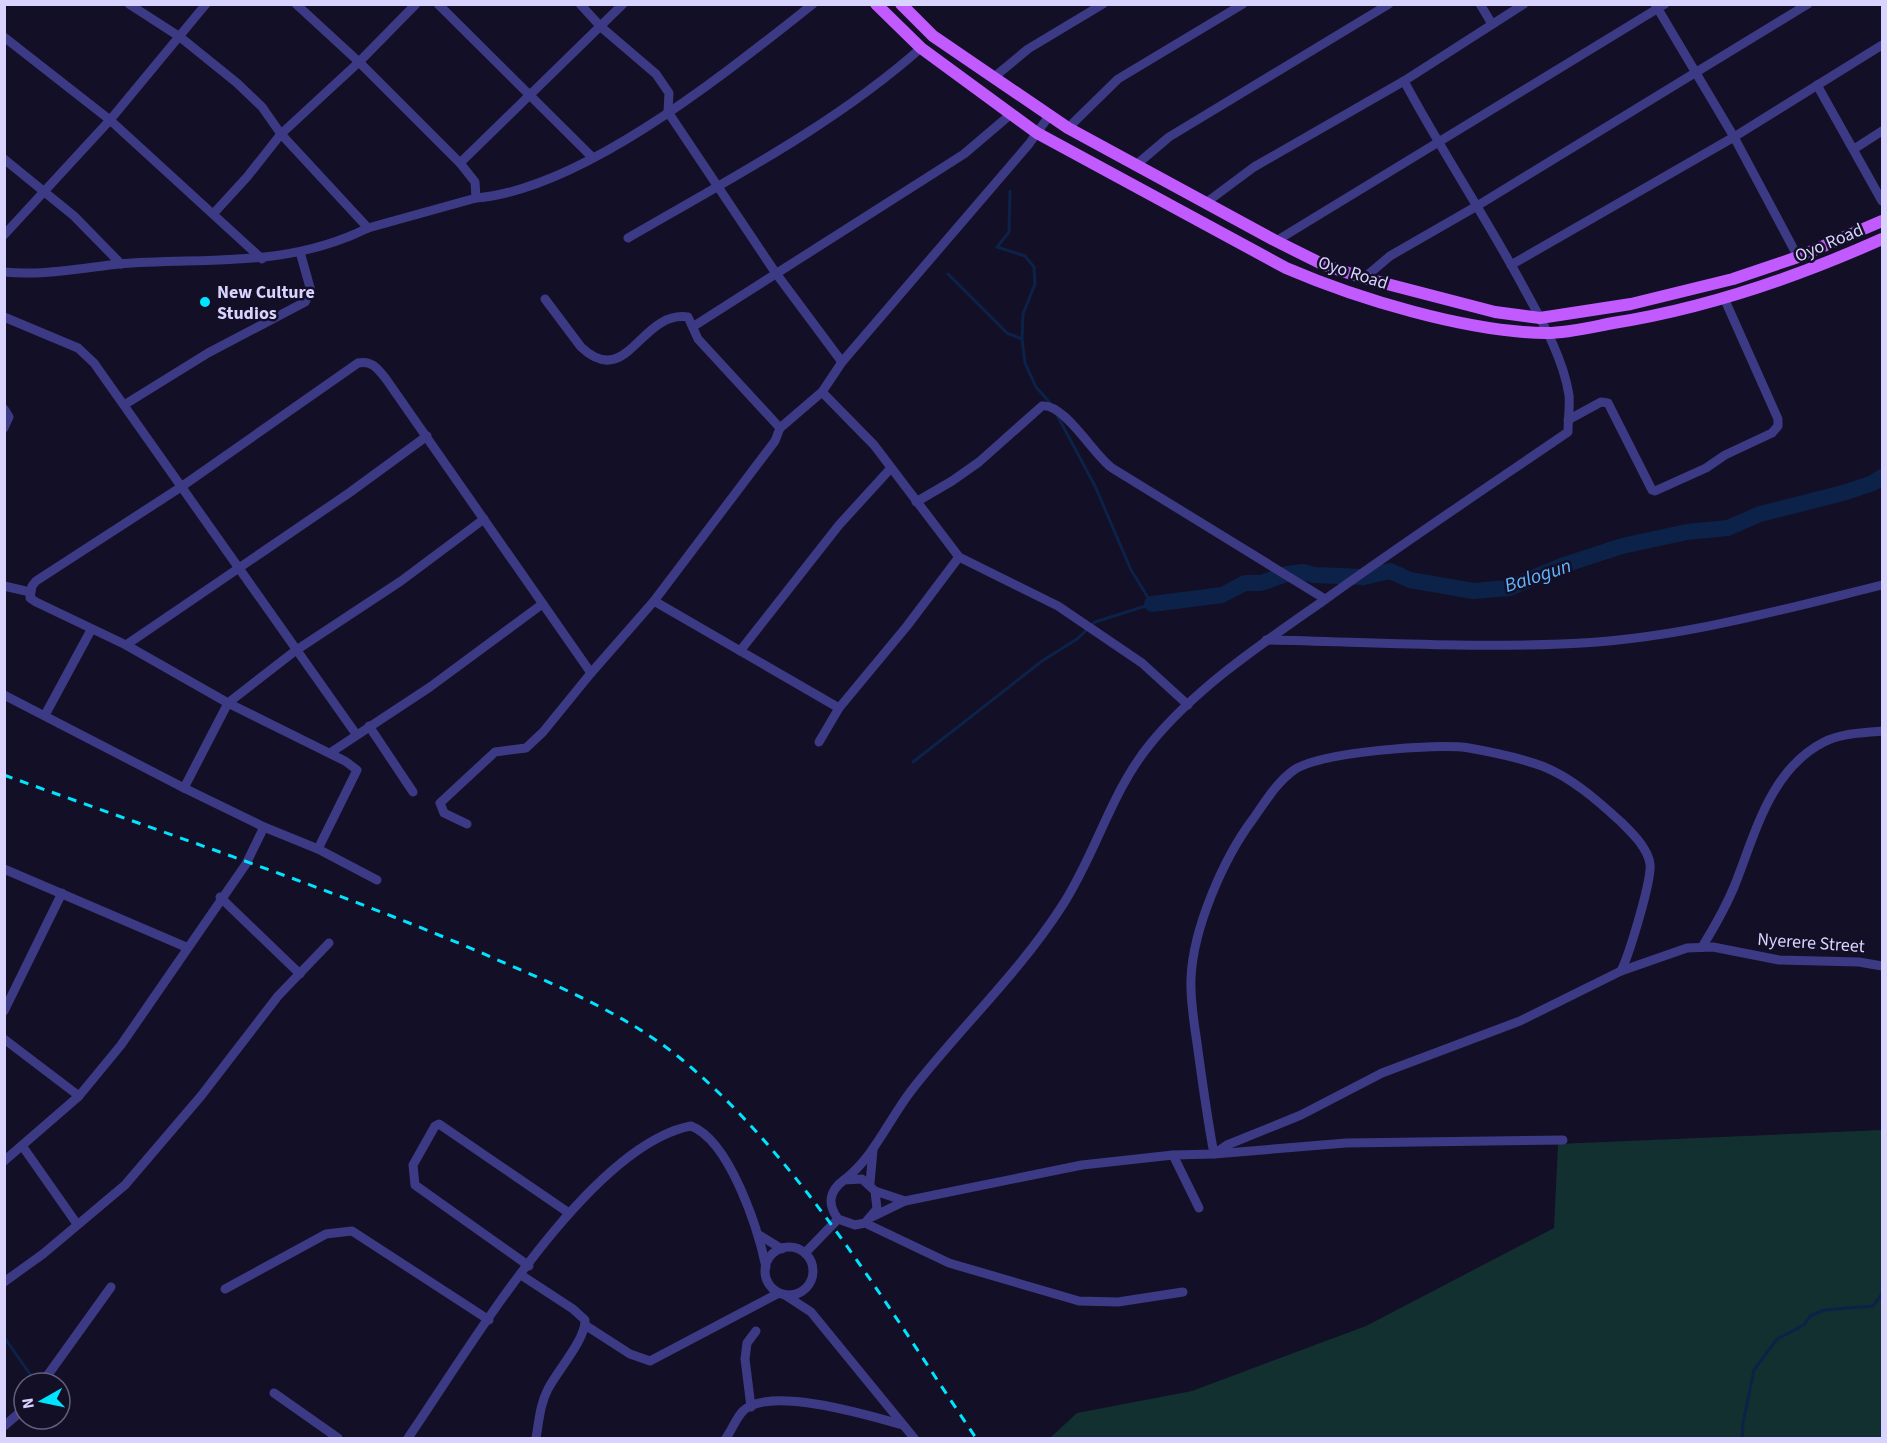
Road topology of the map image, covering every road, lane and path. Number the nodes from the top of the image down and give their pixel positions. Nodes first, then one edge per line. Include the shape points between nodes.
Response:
1 (129, 4) edge
2 (206, 4) edge
3 (296, 4) edge
4 (416, 4) edge
5 (438, 4) edge
6 (580, 4) edge
7 (623, 4) edge
8 (813, 4) edge
9 (876, 4) edge
10 (901, 4) edge
11 (1103, 4) edge
12 (1242, 4) edge
13 (1389, 4) edge
14 (1480, 4) edge
15 (1524, 4) edge
16 (1808, 4) edge
17 (1659, 6) edge
18 (1492, 24) junction
19 (601, 27) junction
20 (4, 36) edge
21 (180, 37) junction
22 (1882, 45) edge
23 (921, 48) junction
24 (359, 62) junction
25 (1697, 73) junction
26 (993, 78) junction
27 (1404, 81) junction
28 (1817, 85) junction
29 (531, 97) junction
30 (668, 112) junction
31 (1011, 114) junction
32 (1049, 116) junction
33 (110, 120) junction
34 (1068, 128) junction
35 (1882, 131) edge
36 (1037, 133) junction
37 (281, 134) junction
38 (1734, 137) junction
39 (1438, 144) junction
40 (1854, 149) junction
41 (592, 157) junction
42 (4, 159) edge
43 (460, 163) junction
44 (1137, 165) junction
45 (718, 186) junction
46 (45, 190) junction
47 (476, 198) junction
48 (1882, 201) edge
49 (1207, 202) junction
50 (1477, 206) junction
51 (214, 213) junction
52 (1882, 221) edge
53 (368, 228) junction
54 (4, 235) edge
55 (628, 238) dead end
56 (1882, 240) edge
57 (1276, 241) junction
58 (301, 253) junction
59 (1798, 257) junction
60 (262, 259) junction
61 (121, 264) junction
62 (1511, 265) junction
63 (4, 272) edge
64 (775, 272) junction
65 (1364, 278) junction
66 (1724, 298) junction
67 (545, 299) dead end
68 (4, 317) edge
69 (1540, 318) junction
70 (694, 326) junction
71 (1547, 333) junction
72 (842, 362) junction
73 (822, 392) junction
74 (124, 405) junction
75 (4, 409) edge
76 (1568, 420) junction
77 (4, 428) edge
78 (780, 428) junction
79 (427, 436) junction
80 (891, 468) junction
81 (182, 487) junction
82 (916, 502) junction
83 (484, 519) junction
84 (959, 557) junction
85 (239, 567) junction
86 (1882, 585) edge
87 (4, 586) edge
88 (30, 592) junction
89 (1325, 599) junction
90 (654, 601) junction
91 (541, 605) junction
92 (91, 630) junction
93 (1266, 640) junction
94 (126, 645) junction
95 (295, 651) junction
96 (740, 651) junction
97 (591, 672) junction
98 (4, 695) edge
99 (228, 703) junction
100 (1188, 705) junction
101 (839, 708) junction
102 (45, 715) junction
103 (369, 726) junction
104 (1882, 731) edge
105 (356, 734) junction
106 (819, 742) dead end
107 (330, 753) junction
108 (184, 788) junction
109 (413, 792) dead end
110 (467, 824) dead end
111 (264, 827) junction
112 (318, 849) junction
113 (4, 870) edge
114 (377, 880) dead end
115 (62, 892) junction
116 (220, 897) junction
117 (329, 943) dead end
118 (186, 947) junction
119 (1702, 947) junction
120 (1882, 966) edge
121 (1621, 971) junction
122 (300, 974) junction
123 (4, 1011) edge
124 (4, 1039) edge
125 (79, 1096) junction
126 (1563, 1140) dead end
127 (23, 1147) junction
128 (873, 1150) junction
129 (1214, 1154) junction
130 (1173, 1155) junction
131 (4, 1161) edge
132 (844, 1180) junction
133 (873, 1187) junction
134 (905, 1201) junction
135 (1199, 1208) dead end
136 (569, 1213) junction
137 (838, 1219) junction
138 (868, 1220) junction
139 (77, 1224) junction
140 (759, 1235) junction
141 (782, 1249) junction
142 (805, 1253) junction
143 (528, 1266) junction
144 (766, 1267) junction
145 (521, 1275) junction
146 (4, 1282) edge
147 (111, 1287) dead end
148 (808, 1287) junction
149 (225, 1289) dead end
150 (1183, 1292) dead end
151 (782, 1294) junction
152 (811, 1312) junction
153 (489, 1320) junction
154 (585, 1324) junction
155 (756, 1331) dead end
156 (51, 1371) edge
157 (274, 1393) dead end
158 (751, 1407) junction
159 (903, 1425) junction
160 (338, 1438) edge
161 (408, 1438) edge
162 (537, 1438) edge
163 (726, 1438) edge
164 (914, 1438) edge

1 - 21 street
2 - 21 street
3 - 24 street
4 - 24 street
5 - 29 street
6 - 19 street
7 - 19 street
8 - 30 street
9 - 23 main road, Oyo Road
10 - 26 main road, Oyo Road via 933,36
11 - 26 street via 1028,49
12 - 34 street via 1118,79
13 - 44 street via 1168,137
14 - 18 street
15 - 18 street
16 - 25 street
17 - 25 street
17 - 39 street
18 - 27 street
19 - 29 street
19 - 30 street via 656,74 669,93
20 - 33 street
21 - 33 street
21 - 37 street via 262,107
22 - 28 street
23 - 31 main road, Oyo Road
23 - 45 street via 873,89
24 - 37 street
24 - 43 street
25 - 38 street
25 - 50 street
26 - 32 main road, Oyo Road
27 - 39 street
27 - 49 street via 1254,167
28 - 38 street
28 - 40 street
29 - 41 street
29 - 43 street
30 - 41 street
30 - 45 street
31 - 36 main road, Oyo Road
31 - 64 street via 964,153
32 - 34 main road, Oyo Road
32 - 36 street
33 - 46 street
33 - 51 street
34 - 44 main road, Oyo Road
35 - 40 street
36 - 71 main road, Oyo Road via 1318,282 1452,321
36 - 72 street
37 - 51 street
37 - 53 street
38 - 59 street
38 - 62 street
39 - 50 street
39 - 57 street
40 - 48 street
41 - 47 street via 526,188
42 - 46 street
43 - 47 street via 476,182
44 - 49 main road, Oyo Road
45 - 55 street
45 - 64 street
46 - 54 street
46 - 61 street
47 - 53 street
49 - 57 main road, Oyo Road
50 - 62 street
50 - 65 street via 1390,256
51 - 60 street
52 - 59 main road, Oyo Road
53 - 58 street
56 - 66 main road, Oyo Road via 1803,274
57 - 65 main road, Oyo Road via 1324,265
58 - 60 street
58 - 74 street via 311,291 306,302 208,353
59 - 69 main road, Oyo Road via 1733,279 1631,304
60 - 61 street
61 - 63 street
62 - 69 street
64 - 70 street
64 - 72 street
65 - 69 main road, Oyo Road via 1495,312
66 - 71 main road, Oyo Road via 1636,320
66 - 76 street via 1778,419 1772,433 1655,491 1608,403 1600,402
67 - 70 street via 581,347 604,360 624,355 664,318 687,317
68 - 74 street via 85,353
69 - 71 street
70 - 78 street via 698,339
71 - 76 street via 1563,372 1569,397
72 - 73 street
73 - 78 street
73 - 80 street
74 - 81 street
75 - 77 street via 9,417
76 - 89 street via 1568,432
78 - 90 street via 775,441
79 - 81 street via 375,366 358,363
79 - 83 street
79 - 85 street
80 - 82 street
80 - 96 street via 839,525
81 - 85 street
81 - 88 street via 40,578
82 - 84 street
82 - 89 street via 979,462 1041,406 1050,406 1112,468
83 - 91 street
83 - 95 street via 401,581
84 - 100 street via 1058,606 1142,663
84 - 101 street
85 - 94 street
85 - 95 street
86 - 93 street via 1733,622 1562,645
87 - 88 street
88 - 92 street via 30,598 36,602
89 - 93 street
90 - 96 street
90 - 97 street
91 - 97 street
91 - 103 street via 430,687
92 - 94 street
92 - 102 street
93 - 100 street
94 - 99 street
95 - 99 street
95 - 105 street
96 - 101 street
97 - 110 street via 526,748 495,753 444,798 440,803 444,813
98 - 102 street
99 - 107 street
99 - 108 street
100 - 128 street via 1150,744 1134,767 1064,904 1032,950 939,1055
101 - 106 street
102 - 108 street
103 - 105 street
103 - 109 street
104 - 119 street via 1826,741 1802,756 1781,780 1750,839 1723,913
105 - 107 street
107 - 112 street via 357,770
108 - 111 street
111 - 112 street
111 - 116 street via 246,864
112 - 114 street
113 - 115 street
115 - 118 street
115 - 123 street
116 - 118 street
116 - 122 street
117 - 122 street
118 - 125 street via 121,1045
119 - 120 street, Nyerere Street via 1779,960
119 - 121 street via 1662,955
121 - 129 street via 1520,1022 1382,1073 1301,1115 1234,1141
121 - 129 street via 1648,884 1650,864 1645,850 1612,814 1555,771 1458,748 1352,754 1297,768 1273,792 1235,843 1217,880 1195,948 1191,997
122 - 139 street via 278,996 154,1153 125,1185
124 - 125 street
125 - 127 street
126 - 129 street via 1346,1143
127 - 131 street
127 - 139 street
128 - 132 street
128 - 133 street
129 - 130 street
130 - 134 street via 1082,1165
130 - 135 street
132 - 133 street via 853,1177
132 - 137 street via 831,1193 830,1203
133 - 134 street
133 - 138 street via 877,1209
134 - 138 street
136 - 140 street via 638,1149 691,1126 707,1136 717,1149 749,1206
136 - 143 street
136 - 143 street via 439,1124 435,1126 413,1165 415,1185
137 - 138 street via 855,1225
137 - 142 street
138 - 150 street via 950,1263 1079,1301 1118,1302
139 - 146 street
140 - 141 street
140 - 144 street
141 - 142 street via 794,1248
141 - 144 street via 771,1256
142 - 148 street via 813,1270
143 - 145 street
144 - 151 street via 770,1285
145 - 153 street
145 - 154 street via 573,1309
147 - 156 street
148 - 151 street via 797,1294
148 - 152 street
149 - 153 street via 326,1234 352,1231
151 - 152 street
151 - 154 street via 650,1361 630,1354
152 - 159 street
153 - 161 street
154 - 162 street via 547,1390
155 - 158 street via 747,1343 745,1359
157 - 160 street
158 - 159 street via 760,1402 790,1401
158 - 163 street via 743,1411
159 - 164 street

